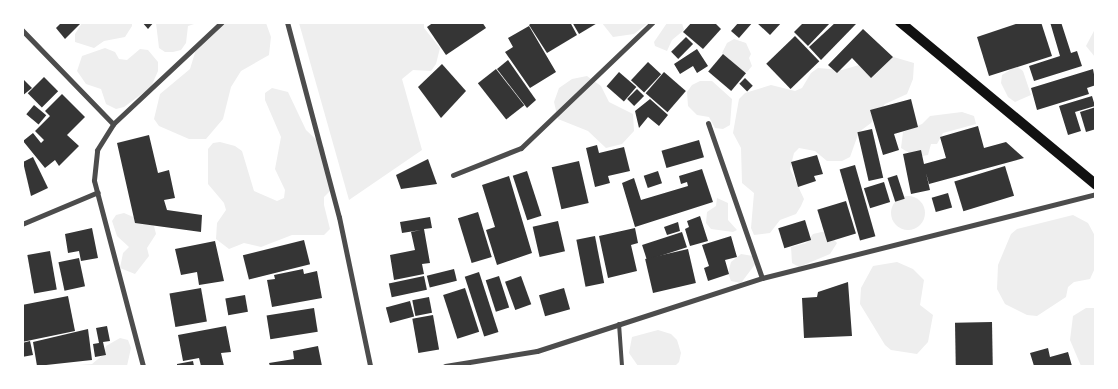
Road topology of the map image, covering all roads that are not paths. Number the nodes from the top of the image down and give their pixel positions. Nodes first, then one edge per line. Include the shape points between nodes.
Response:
1 (222, 22) edge
2 (287, 22) edge
3 (653, 22) edge
4 (900, 22) edge
5 (22, 30) edge
6 (708, 123) dead end
7 (112, 124) junction
8 (453, 175) dead end
9 (1096, 184) edge
10 (98, 192) junction
11 (1096, 194) edge
12 (22, 224) edge
13 (762, 278) junction
14 (619, 324) junction
15 (144, 366) edge
16 (370, 366) edge
17 (445, 366) edge
18 (622, 366) edge

1 - 7 street
2 - 16 street via 339,217
3 - 8 street via 521,148
4 - 9 main road
5 - 7 street
6 - 13 street
7 - 10 street via 98,150 94,180
10 - 12 street
10 - 15 street
11 - 13 street
13 - 14 street
14 - 17 street via 537,351
14 - 18 lane

